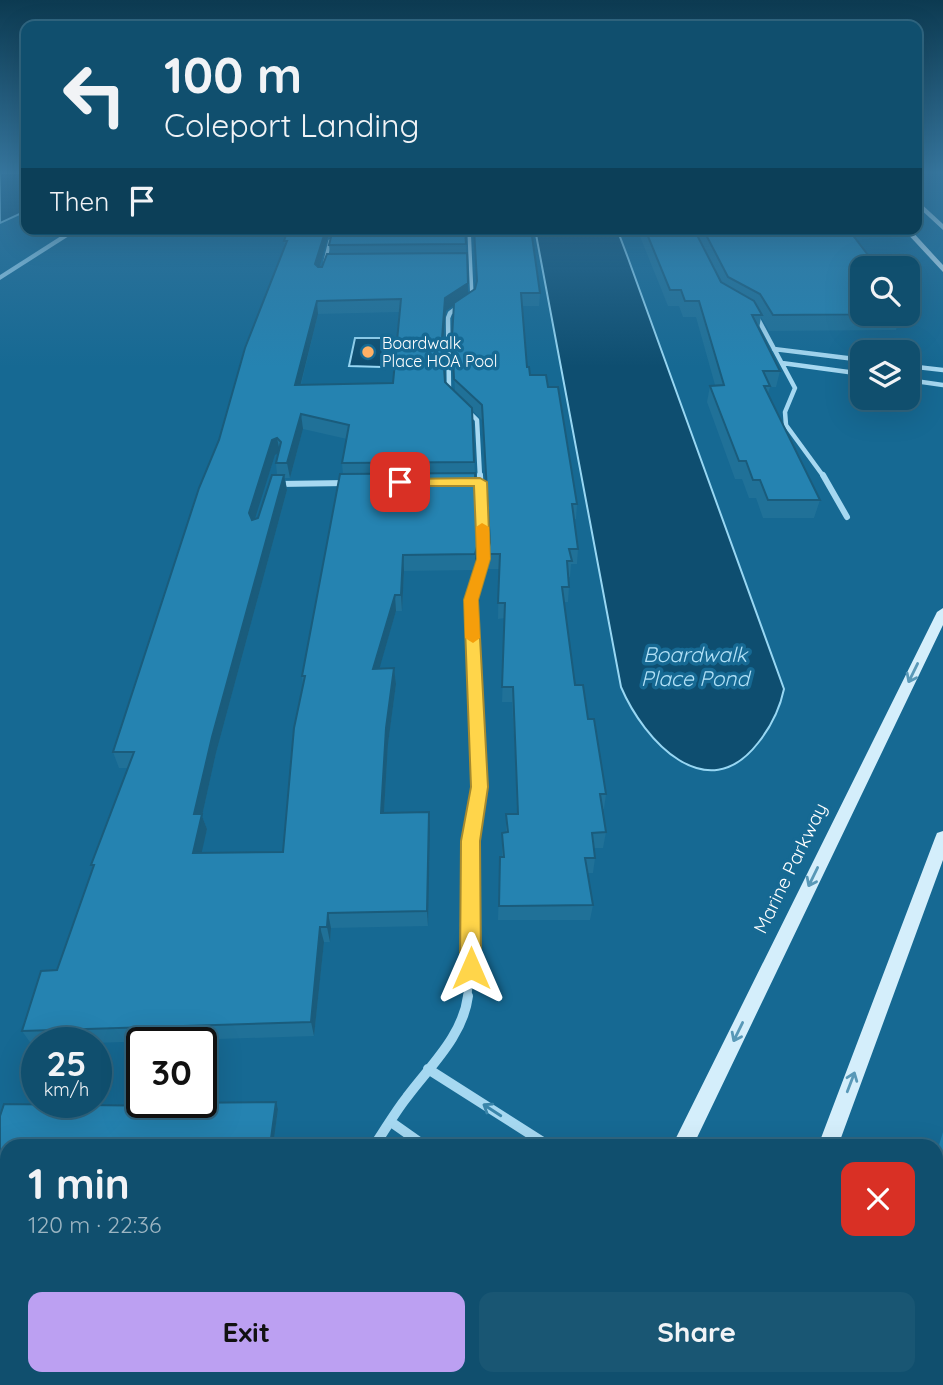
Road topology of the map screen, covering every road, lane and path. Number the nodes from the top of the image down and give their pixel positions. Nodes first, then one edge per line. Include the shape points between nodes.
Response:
1 (63, 238) edge
2 (470, 238) edge
3 (914, 238) edge
4 (330, 241) edge
5 (458, 261) edge
6 (471, 261) junction
7 (325, 262) junction
8 (336, 262) edge
9 (323, 269) edge
10 (943, 270) edge
11 (0, 278) edge
12 (754, 313) edge
13 (774, 349) junction
14 (850, 358) edge
15 (782, 363) junction
16 (920, 367) edge
17 (943, 370) edge
18 (850, 372) edge
19 (920, 382) edge
20 (943, 385) edge
21 (467, 482) edge
22 (480, 482) junction
23 (361, 483) edge
24 (271, 484) edge
25 (847, 517) dead end
26 (943, 612) edge
27 (943, 838) edge
28 (428, 1069) junction
29 (391, 1122) junction
30 (379, 1139) edge
31 (415, 1139) edge
32 (538, 1139) edge
33 (685, 1139) edge
34 (831, 1139) edge

1 - 11 street
2 - 6 street
3 - 10 main road
4 - 7 street
5 - 6 street
6 - 22 street via 472,298 448,318 448,389 477,420
7 - 8 street
7 - 9 street
12 - 13 street
13 - 14 street
13 - 15 street
15 - 18 street
15 - 25 street via 795,388 785,412 786,425 828,482
16 - 17 street
19 - 20 street
21 - 22 street
22 - 28 street via 484,559 471,600 480,787 470,841 470,974 466,1011 453,1038
23 - 24 street
26 -> 33 main road, Marine Parkway
34 -> 27 main road
28 - 29 street
32 -> 28 street
29 - 30 street
29 - 31 street

